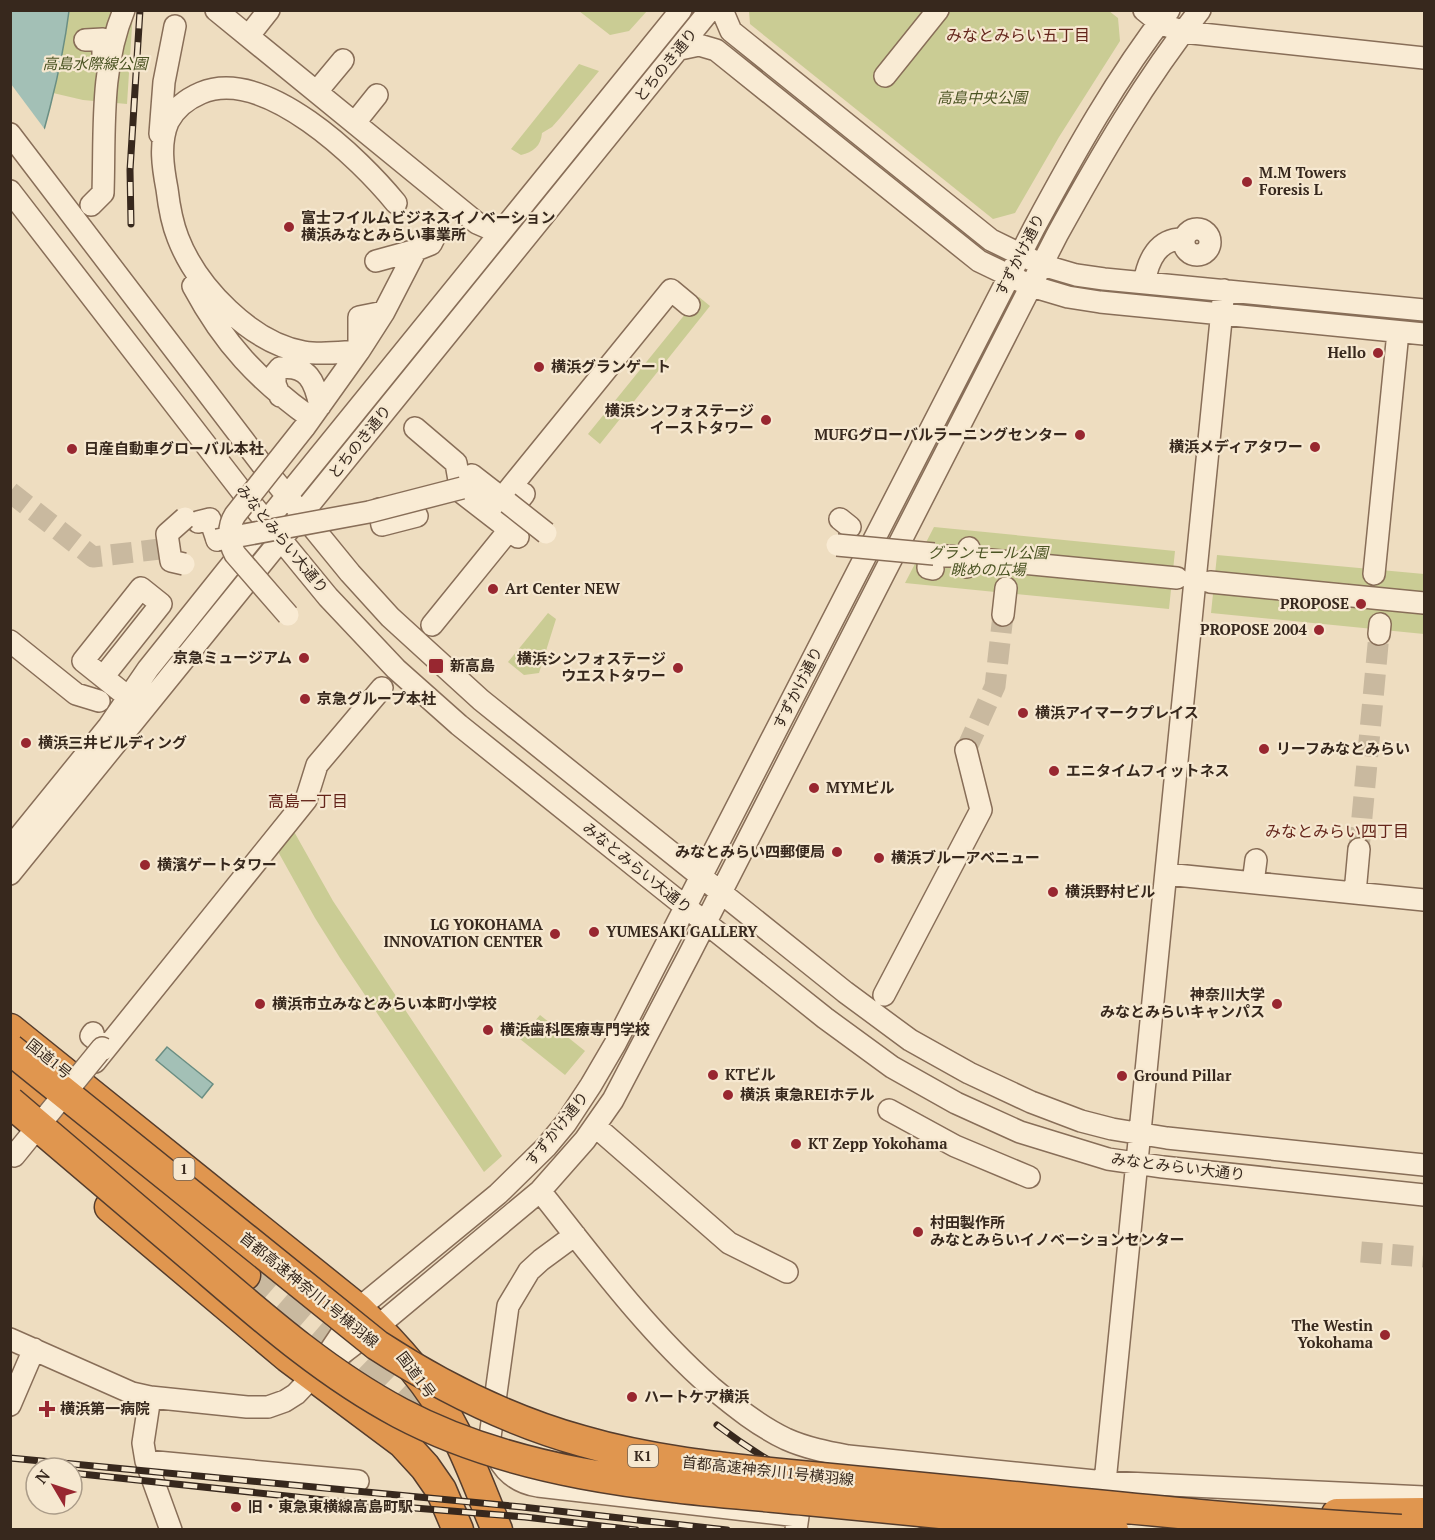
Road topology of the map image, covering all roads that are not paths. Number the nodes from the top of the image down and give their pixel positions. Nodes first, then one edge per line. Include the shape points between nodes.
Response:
1 (124, 10) edge
2 (216, 10) edge
3 (232, 10) edge
4 (269, 10) edge
5 (681, 10) edge
6 (710, 10) edge
7 (722, 10) edge
8 (938, 10) edge
9 (1200, 10) edge
10 (1158, 15) edge
11 (175, 26) dead end
12 (254, 29) junction
13 (1183, 32) junction
14 (85, 40) dead end
15 (680, 49) junction
16 (1425, 58) edge
17 (343, 60) dead end
18 (885, 76) dead end
19 (323, 84) junction
20 (377, 95) dead end
21 (361, 114) junction
22 (10, 134) edge
23 (10, 191) edge
24 (396, 203) dead end
25 (500, 233) junction
26 (434, 238) dead end
27 (1184, 239) dead end
28 (416, 250) junction
29 (1020, 255) junction
30 (376, 261) dead end
31 (1042, 264) junction
32 (1009, 276) junction
33 (1144, 283) junction
34 (1031, 286) junction
35 (1224, 290) junction
36 (1425, 310) edge
37 (1222, 314) junction
38 (1425, 334) edge
39 (1397, 342) dead end
40 (359, 351) junction
41 (280, 396) junction
42 (305, 416) junction
43 (415, 429) dead end
44 (467, 483) junction
45 (287, 496) junction
46 (505, 501) junction
47 (374, 510) junction
48 (302, 514) junction
49 (266, 521) junction
50 (404, 521) dead end
51 (516, 525) junction
52 (839, 530) dead end
53 (546, 533) dead end
54 (224, 539) junction
55 (281, 540) junction
56 (184, 564) dead end
57 (1374, 574) dead end
58 (1178, 578) dead end
59 (1210, 582) dead end
60 (1006, 588) dead end
61 (1425, 603) edge
62 (280, 613) dead end
63 (1003, 615) tunnel mouth
64 (432, 625) dead end
65 (10, 640) edge
66 (103, 677) dead end
67 (382, 688) dead end
68 (128, 697) junction
69 (99, 701) dead end
70 (966, 750) tunnel mouth
71 (10, 848) edge
72 (1359, 849) tunnel mouth
73 (1256, 860) dead end
74 (10, 874) edge
75 (1166, 874) junction
76 (701, 876) junction
77 (1253, 883) junction
78 (722, 892) junction
79 (1355, 893) junction
80 (1425, 900) edge
81 (686, 906) junction
82 (706, 922) junction
83 (884, 995) dead end
84 (10, 1029) edge
85 (10, 1049) edge
86 (10, 1057) edge
87 (10, 1070) edge
88 (10, 1081) edge
89 (10, 1086) edge
90 (10, 1102) edge
91 (889, 1110) dead end
92 (10, 1122) edge
93 (595, 1126) junction
94 (1140, 1135) junction
95 (10, 1153) edge
96 (564, 1164) junction
97 (1136, 1164) junction
98 (1425, 1165) edge
99 (1029, 1177) dead end
100 (540, 1191) junction
101 (1425, 1195) edge
102 (561, 1218) junction
103 (575, 1235) junction
104 (197, 1261) junction
105 (788, 1272) dead end
106 (367, 1318) junction
107 (10, 1339) edge
108 (34, 1349) junction
109 (313, 1376) junction
110 (150, 1397) junction
111 (494, 1402) junction
112 (10, 1405) edge
113 (454, 1429) junction
114 (650, 1457) junction
115 (146, 1461) junction
116 (358, 1481) dead end
117 (1104, 1482) junction
118 (1425, 1497) edge
119 (733, 1508) junction
120 (1425, 1514) edge
121 (1220, 1515) junction
122 (171, 1530) edge
123 (458, 1530) edge
124 (497, 1530) edge
125 (513, 1530) edge
126 (796, 1530) edge
127 (1113, 1530) edge
128 (1401, 1530) edge

1 - 14 street via 108,72 97,199 103,39
2 - 25 street via 477,223
3 - 12 street
4 - 12 street
5 - 25 street, とちのき通り
6 - 15 street, とちのき通り
7 - 29 street via 731,31 940,201 991,240
8 - 18 street
9 - 13 street, すずかけ通り
10 - 13 street
10 - 29 street, すずかけ通り via 1081,141
11 - 41 street via 164,82 160,136 162,181 173,234 209,314 243,360
12 - 19 street
13 - 16 street
13 - 31 street, すずかけ通り via 1102,153
15 - 32 street via 699,45 716,50 979,261
15 - 48 street, とちのき通り
17 - 19 street
19 - 21 street
20 - 21 street
21 - 25 street via 485,213
22 - 45 street, みなとみらい大通り
23 - 49 street, みなとみらい大通り
24 - 40 street via 333,139 295,112 252,93 222,88 192,97 175,112 165,132 165,174 178,239 214,296 253,330 275,343 319,354
25 - 45 street, とちのき通り
26 - 28 street via 431,244
27 - 33 street via 1167,241 1160,247 1150,261
28 - 30 street
28 - 40 street
29 - 31 street
29 - 32 street, すずかけ通り
31 - 33 street via 1076,275
31 - 34 street, すずかけ通り
32 - 34 street
32 - 76 street, すずかけ通り
33 - 35 street
34 - 37 street via 1100,302
34 - 78 street, すずかけ通り
35 - 36 street
35 - 37 street
37 - 38 street
37 - 75 street
39 - 57 street
40 - 42 street
41 - 42 street
41 - 42 street via 275,384 280,368 298,368 306,373 318,394
42 - 54 street, bridge via 235,514
43 - 44 street via 456,463
44 - 46 street
44 - 47 street, bridge via 462,488
44 - 51 street
45 - 48 street, みなとみらい大通り
45 - 49 street, とちのき通り
46 - 51 street, bridge
46 - 51 street via 675,305
47 - 50 street via 382,525
47 - 54 street, bridge
48 - 55 street, とちのき通り
48 - 76 street, みなとみらい大通り via 350,573 425,651
49 - 55 street, みなとみらい大通り
49 - 68 street
51 - 53 street, bridge
51 - 64 street
52 - 58 street, bridge via 956,558
54 - 56 street, bridge via 210,519 192,520 167,534 164,549 171,561
54 - 62 street, bridge
55 - 74 street, とちのき通り
55 - 81 street, みなとみらい大通り via 396,669 459,725
59 - 61 street
60 - 63 street
65 - 69 street via 76,694
66 - 68 street
67 - 95 street, bridge via 317,765 306,800 98,1048 14,1156
68 - 71 street
70 - 83 street via 981,810
72 - 79 street
73 - 77 street
75 - 77 street
75 - 94 street
76 - 78 street, みなとみらい大通り
76 - 81 street, すずかけ通り
77 - 79 street
78 - 82 street, すずかけ通り
78 - 94 street, みなとみらい大通り via 845,993 910,1040 1031,1102 1081,1121
79 - 80 street
81 - 82 street, みなとみらい大通り
81 - 106 street, すずかけ通り via 610,1053 566,1123 533,1160
82 - 93 street, すずかけ通り via 632,1066
82 - 97 street, みなとみらい大通り via 892,1067 947,1098 1020,1132
84 - 106 highway, 国道1号 / 1
85 - 114 highway, 首都高速神奈川1号横羽線 / K1, bridge via 344,1321 404,1363 488,1407 534,1425
86 - 88 highway, 国道1号 / 1 via 251,1267
87 - 114 highway, bridge via 311,1316 406,1377 528,1433 577,1447
89 - 104 highway, bridge via 145,1208
90 - 104 highway, 首都高速神奈川1号横羽線 / K1, bridge
91 - 99 street via 954,1150
92 - 109 highway
93 - 96 street, すずかけ通り
93 - 105 street via 729,1243
94 - 97 street
94 - 98 street, みなとみらい大通り
96 - 100 street, すずかけ通り
96 - 102 street via 557,1192
97 - 101 street, みなとみらい大通り
97 - 117 street
100 - 102 street
100 - 106 street, すずかけ通り
102 - 103 street
103 - 111 street via 529,1271 508,1306
103 - 117 street via 677,1355 732,1404 786,1439 848,1456
104 - 127 highway, 首都高速神奈川1号横羽線 / K1, bridge via 297,1346 361,1391 428,1426 500,1454 573,1472 645,1483
106 - 109 street
106 - 113 highway, 国道1号 / 1 via 418,1374
107 - 108 street
108 - 110 street via 132,1393
108 - 112 street
109 - 110 street via 296,1394 268,1407
109 - 123 highway via 403,1443 441,1490
110 - 115 street via 143,1443
111 - 119 street via 604,1440 738,1463
111 - 119 street via 490,1437 494,1453 506,1471 526,1484
113 - 124 highway, 国道1号 / 1
113 - 125 highway via 482,1461
114 - 121 highway, 首都高速神奈川1号横羽線 / K1, bridge via 801,1476
115 - 116 street
115 - 122 street
117 - 118 street
119 - 126 street via 798,1516
120 - 121 highway, bridge
121 - 128 highway, 首都高速神奈川1号横羽線 / K1, bridge

